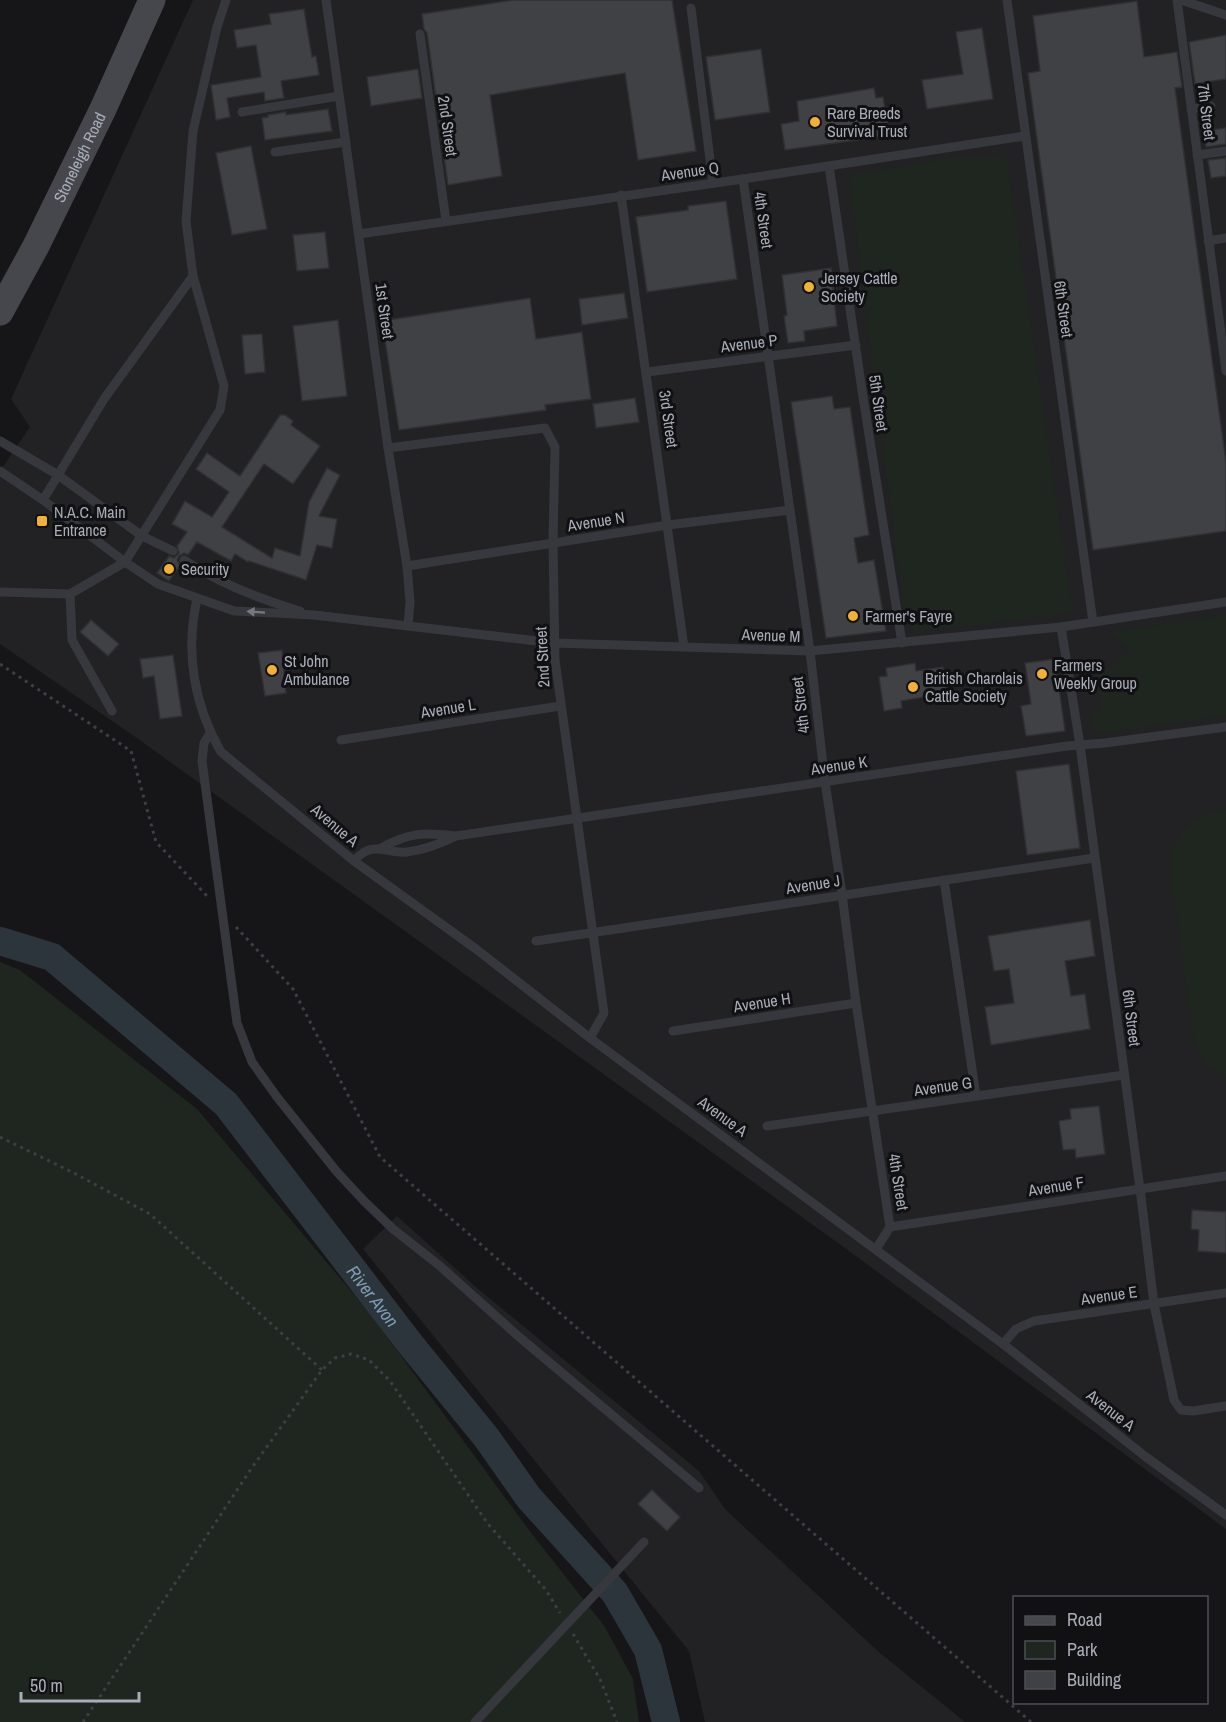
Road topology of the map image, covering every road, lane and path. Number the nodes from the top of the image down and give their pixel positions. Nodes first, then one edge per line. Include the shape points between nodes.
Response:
1 (152, 0) edge
2 (226, 0) edge
3 (326, 0) edge
4 (1007, 0) edge
5 (1179, 0) edge
6 (691, 8) dead end
7 (1226, 15) edge
8 (420, 34) dead end
9 (339, 96) junction
10 (1211, 106) dead end
11 (1191, 109) junction
12 (242, 112) dead end
13 (1025, 136) junction
14 (346, 142) junction
15 (1226, 151) edge
16 (275, 152) dead end
17 (1197, 155) junction
18 (830, 166) junction
19 (743, 179) junction
20 (713, 183) junction
21 (621, 195) junction
22 (446, 221) junction
23 (359, 234) junction
24 (1226, 238) edge
25 (1208, 241) junction
26 (193, 276) junction
27 (0, 312) edge
28 (856, 345) junction
29 (767, 356) junction
30 (1226, 371) edge
31 (647, 372) junction
32 (0, 441) edge
33 (388, 448) junction
34 (0, 471) edge
35 (58, 475) junction
36 (43, 500) junction
37 (790, 510) junction
38 (668, 525) junction
39 (142, 536) junction
40 (553, 542) junction
41 (173, 551) dead end
42 (184, 560) dead end
43 (125, 562) junction
44 (407, 566) junction
45 (0, 592) edge
46 (70, 594) junction
47 (197, 598) junction
48 (1226, 602) edge
49 (314, 615) junction
50 (1093, 622) junction
51 (408, 626) junction
52 (1061, 627) junction
53 (554, 643) junction
54 (902, 644) junction
55 (684, 647) junction
56 (810, 651) junction
57 (0, 664) edge
58 (560, 706) junction
59 (112, 711) dead end
60 (1226, 726) edge
61 (210, 733) junction
62 (341, 740) dead end
63 (1080, 745) junction
64 (825, 782) junction
65 (576, 818) junction
66 (456, 836) junction
67 (381, 848) junction
68 (1094, 858) junction
69 (354, 861) junction
70 (944, 880) junction
71 (843, 894) junction
72 (222, 911) junction
73 (592, 932) junction
74 (536, 941) dead end
75 (856, 1003) junction
76 (673, 1031) dead end
77 (590, 1038) junction
78 (1124, 1075) junction
79 (976, 1096) junction
80 (872, 1111) junction
81 (766, 1126) dead end
82 (0, 1137) edge
83 (1226, 1176) edge
84 (1140, 1189) junction
85 (890, 1227) junction
86 (876, 1249) junction
87 (1226, 1293) edge
88 (1154, 1304) junction
89 (1004, 1344) junction
90 (322, 1370) junction
91 (1226, 1406) edge
92 (699, 1488) dead end
93 (1226, 1515) edge
94 (644, 1542) dead end
95 (566, 1624) junction
96 (83, 1722) edge
97 (475, 1722) edge
98 (617, 1722) edge
99 (1031, 1722) edge

1 - 27 main road, Stoneleigh Road via 103,109
2 - 26 lane via 193,131 186,221
3 - 9 lane, 1st Street
4 - 13 lane, 6th Street
5 - 7 lane
5 - 11 lane, 7th Street
6 - 20 lane
8 - 22 lane, 2nd Street
9 - 12 lane
9 - 14 lane, 1st Street
10 - 11 lane
11 - 17 lane, 7th Street
13 - 18 lane, Avenue Q
13 - 50 lane, 6th Street
14 - 16 lane
14 - 23 lane, 1st Street
15 - 17 lane
17 - 25 lane, 7th Street
18 - 19 lane, Avenue Q
18 - 28 lane, 5th Street
19 - 20 lane, Avenue Q
19 - 29 lane, 4th Street
20 - 21 lane, Avenue Q
21 - 22 lane, Avenue Q
21 - 31 lane, 3rd Street
22 - 23 lane, Avenue Q
23 - 33 lane, 1st Street
24 - 25 lane
25 - 30 lane, 7th Street
26 - 35 lane via 104,399
26 - 39 lane via 224,386 220,410
28 - 29 lane, Avenue P
28 - 54 lane, 5th Street
29 - 31 lane, Avenue P
29 - 37 lane, 4th Street
31 - 38 lane, 3rd Street
32 - 35 lane
33 - 40 lane, 2nd Street via 545,428 555,447
33 - 44 lane, 1st Street
34 - 36 lane
35 - 36 lane
35 - 39 lane
36 - 43 lane
37 - 38 lane, Avenue N
37 - 56 lane, 4th Street
38 - 40 lane, Avenue N
38 - 55 lane, 3rd Street
39 - 41 lane
39 - 43 lane
40 - 44 lane, Avenue N
40 - 53 lane, 2nd Street
42 - 49 lane via 207,575 260,598
43 - 46 lane
43 - 47 lane via 158,584
44 - 51 lane, 1st Street via 411,602
45 - 46 lane
46 - 59 lane via 72,640
49 -> 47 lane via 234,611
47 - 61 lane, Avenue A via 190,648 200,708
48 - 50 lane, Avenue M
49 - 51 lane, Avenue M
50 - 52 lane, Avenue M
51 - 53 lane, Avenue M
52 - 54 lane, Avenue M
52 - 63 lane, 6th Street
53 - 55 lane, Avenue M
53 - 58 lane, 2nd Street
54 - 56 lane, Avenue M
55 - 56 lane, Avenue M
56 - 64 lane, 4th Street
57 - 72 path via 131,751 156,842
58 - 62 lane, Avenue L
58 - 65 lane, 2nd Street
60 - 63 lane, Avenue K
61 - 69 lane, Avenue A via 221,752
61 - 72 lane via 204,743 202,761
63 - 64 lane, Avenue K
63 - 68 lane, 6th Street
64 - 65 lane, Avenue K
64 - 71 lane, 4th Street
65 - 66 lane, Avenue K
65 - 73 lane, 2nd Street
66 - 67 lane, Avenue K via 429,833 401,837
66 - 67 lane, Avenue K via 430,848 404,852
67 - 69 lane, Avenue K via 360,853
68 - 70 lane, Avenue J
68 - 78 lane, 6th Street
69 - 77 lane, Avenue A
70 - 71 lane, Avenue J
70 - 79 lane
71 - 73 lane, Avenue J
71 - 75 lane, 4th Street
72 - 92 lane via 237,1023 252,1062 337,1172 393,1229
72 - 99 path via 293,989 380,1157
73 - 74 lane, Avenue J
73 - 77 lane, 2nd Street via 604,1013
75 - 76 lane, Avenue H
75 - 80 lane, 4th Street
77 - 86 lane, Avenue A
78 - 79 lane, Avenue G
78 - 84 lane, 6th Street
79 - 80 lane, Avenue G
80 - 81 lane, Avenue G
80 - 85 lane, 4th Street
82 - 90 path via 150,1215
83 - 84 lane, Avenue F
84 - 85 lane, Avenue F
84 - 88 lane, 6th Street
85 - 86 lane
86 - 89 lane, Avenue A
87 - 88 lane, Avenue E
88 - 89 lane, Avenue E via 1034,1321 1016,1329
88 - 91 lane, 6th Street via 1174,1400 1181,1410
89 - 93 lane, Avenue A
90 - 95 path via 335,1358 351,1354 369,1360 390,1381 488,1524 546,1590
90 - 96 path via 251,1468
94 - 95 lane
95 - 97 lane
95 - 98 path via 600,1679

